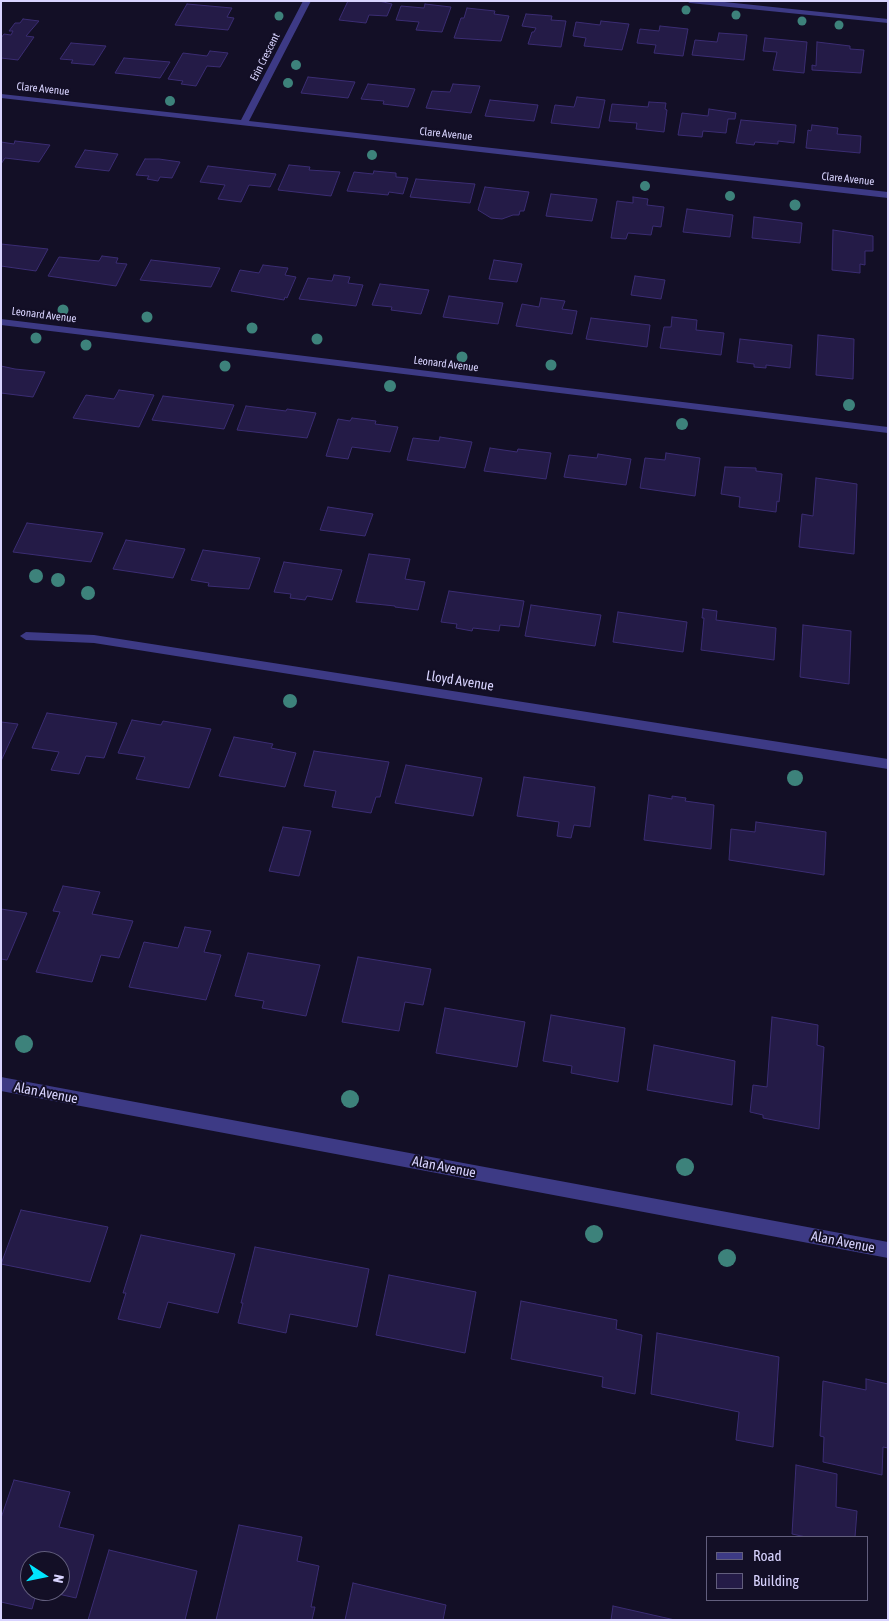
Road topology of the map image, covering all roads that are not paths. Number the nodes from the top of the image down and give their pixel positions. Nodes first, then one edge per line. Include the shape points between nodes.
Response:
1 (307, 1) edge
2 (690, 1) edge
3 (888, 21) edge
4 (1, 96) edge
5 (244, 123) junction
6 (888, 195) edge
7 (1, 322) edge
8 (888, 430) edge
9 (26, 636) dead end
10 (888, 764) edge
11 (1, 1084) edge
12 (888, 1250) edge

1 - 5 street, Erin Crescent
2 - 3 street
4 - 5 street, Clare Avenue
5 - 6 street, Clare Avenue
7 - 8 street, Leonard Avenue
9 - 10 street, Lloyd Avenue via 94,639
11 - 12 street, Alan Avenue

